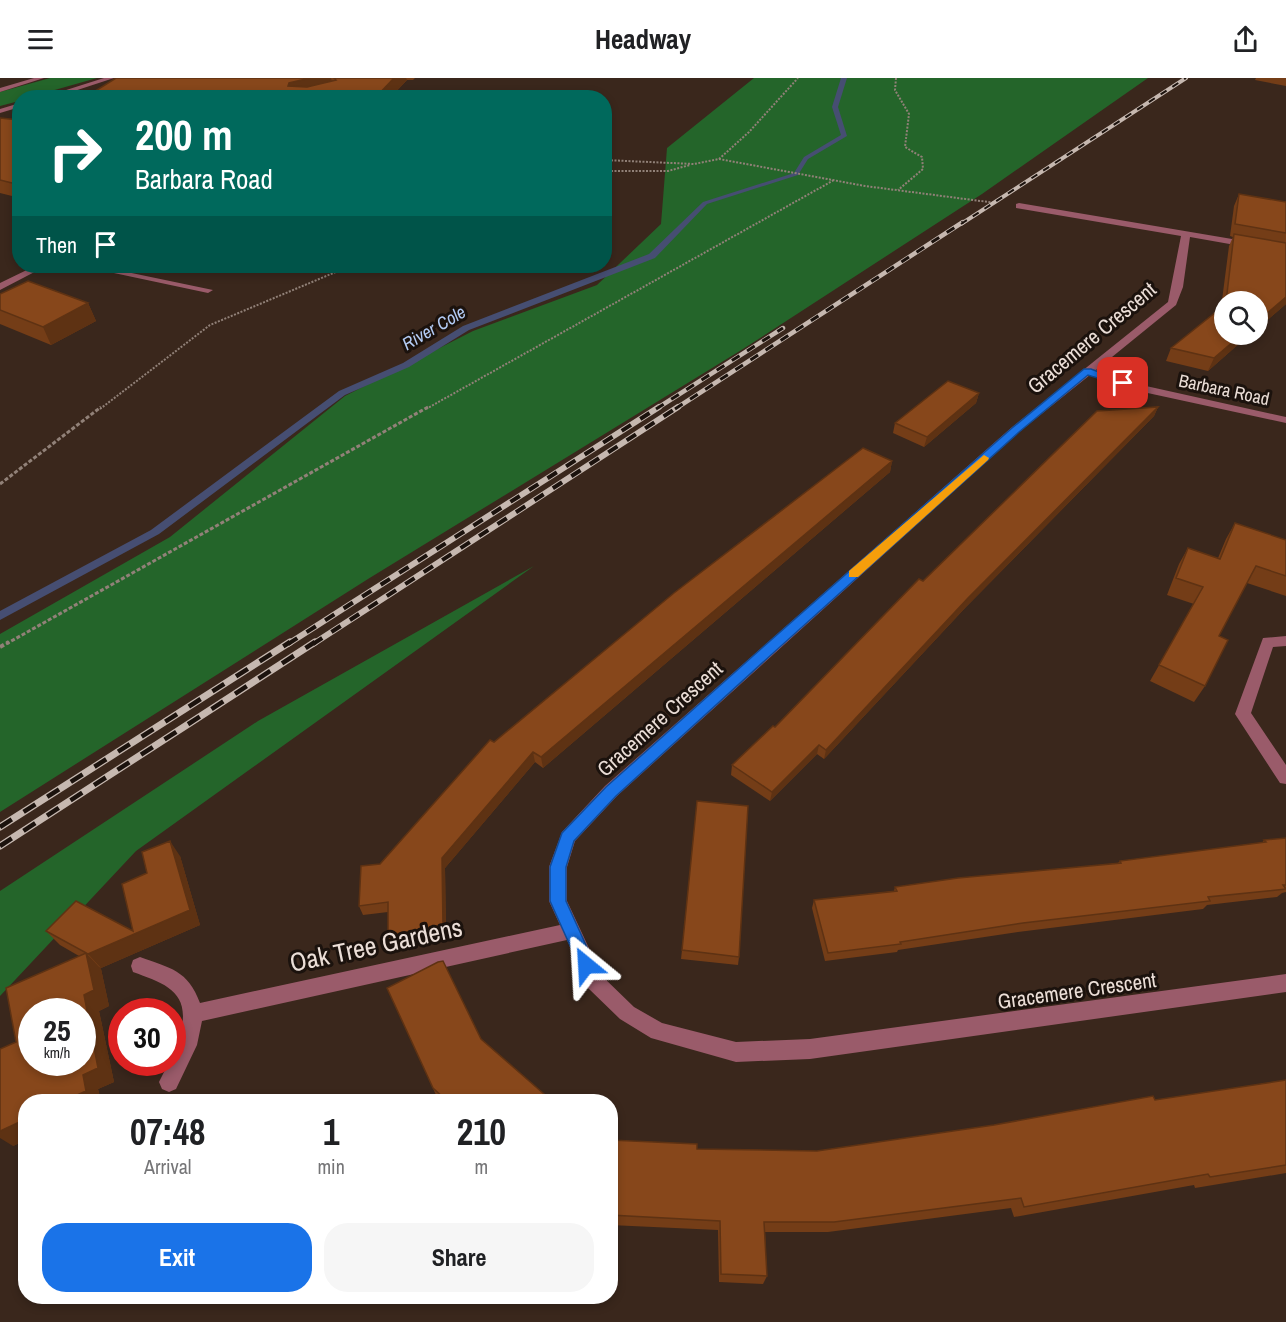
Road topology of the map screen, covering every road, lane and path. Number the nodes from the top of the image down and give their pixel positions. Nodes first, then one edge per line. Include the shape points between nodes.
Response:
1 (40, 78) edge
2 (111, 78) edge
3 (798, 78) edge
4 (896, 78) edge
5 (0, 90) edge
6 (71, 90) edge
7 (612, 159) edge
8 (719, 159) junction
9 (694, 164) junction
10 (612, 171) edge
11 (834, 180) junction
12 (897, 190) junction
13 (1020, 206) joint
14 (1186, 233) junction
15 (1286, 251) edge
16 (27, 273) edge
17 (122, 273) edge
18 (333, 273) edge
19 (0, 287) edge
20 (208, 290) dead end
21 (1087, 371) junction
22 (1286, 420) edge
23 (0, 484) edge
24 (1286, 641) edge
25 (0, 647) edge
26 (1286, 778) edge
27 (569, 931) junction
28 (141, 966) dead end
29 (1286, 984) edge
30 (195, 1013) junction
31 (169, 1082) dead end

1 - 5 street
2 - 6 street
3 - 8 path
4 - 12 path via 895,90 909,114 905,147 922,157 923,169
7 - 9 path
8 - 9 path
8 - 11 path
9 - 10 path via 668,171
11 - 12 path
11 - 25 path
12 - 13 path
13 - 14 street
14 - 15 street
14 - 21 street, Gracemere Crescent via 1173,303
16 - 19 street
17 - 20 street
18 - 23 path via 210,325
21 - 22 street, Barbara Road via 1143,389
21 - 27 street, Gracemere Crescent via 766,651 611,791 567,837 558,867 558,901
24 - 26 street via 1268,642 1243,714
27 - 29 street, Gracemere Crescent via 595,982 627,1013 658,1031 736,1052 810,1049
27 - 30 street, Oak Tree Gardens
28 - 30 street via 178,982
30 - 31 street via 189,1044

